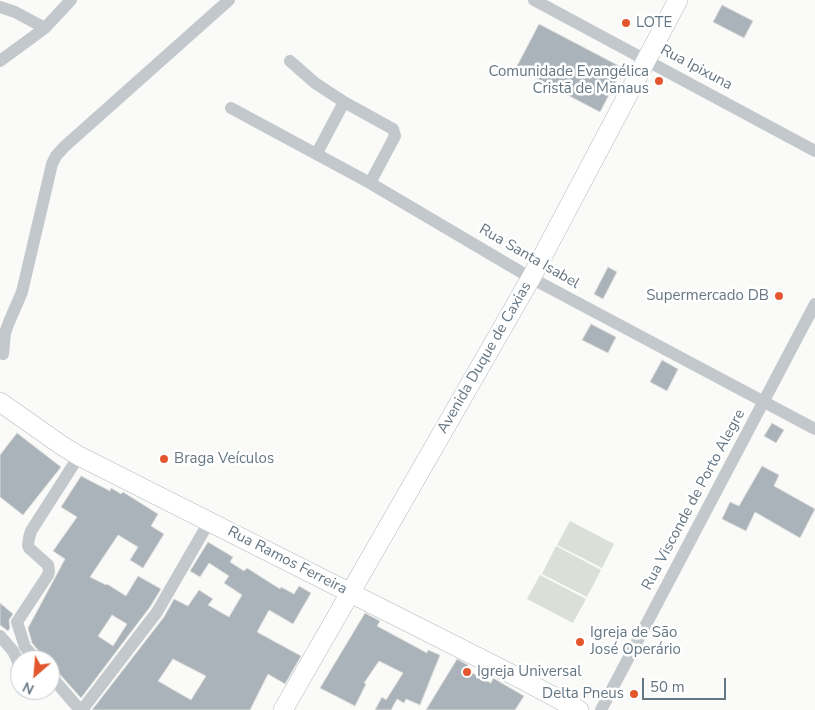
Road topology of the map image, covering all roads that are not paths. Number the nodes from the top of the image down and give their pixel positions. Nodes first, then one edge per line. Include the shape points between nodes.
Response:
1 (71, 0) edge
2 (229, 0) edge
3 (534, 0) edge
4 (678, 0) edge
5 (0, 7) edge
6 (45, 28) junction
7 (647, 60) junction
8 (0, 61) edge
9 (290, 61) dead end
10 (344, 102) junction
11 (231, 108) dead end
12 (815, 151) edge
13 (316, 153) junction
14 (370, 183) junction
15 (531, 278) junction
16 (815, 304) edge
17 (3, 354) dead end
18 (764, 403) junction
19 (1, 404) edge
20 (815, 429) edge
21 (79, 456) junction
22 (209, 522) junction
23 (351, 593) junction
24 (0, 636) edge
25 (12, 650) edge
26 (28, 650) edge
27 (60, 687) edge
28 (81, 710) edge
29 (283, 710) edge
30 (579, 710) edge
31 (601, 710) edge

1 - 6 street
2 - 17 street via 56,156 22,292 5,333
3 - 7 street, Rua Ipixuna
4 - 7 street, Avenida Duque de Caxias
5 - 6 street
6 - 8 street
7 - 12 street, Rua Ipixuna
7 - 15 street, Avenida Duque de Caxias
9 - 10 street
10 - 13 street
10 - 14 street via 382,122 395,133
11 - 13 street, Rua Santa Isabel
13 - 14 street, Rua Santa Isabel
14 - 15 street, Rua Santa Isabel
15 - 18 street, Rua Santa Isabel
15 - 23 street, Avenida Duque de Caxias
16 - 18 street, Rua Visconde de Porto Alegre
18 - 20 street, Rua Santa Isabel
18 - 31 street, Rua Visconde de Porto Alegre
19 - 21 street, Rua Ramos Ferreira
21 - 22 street, Rua Ramos Ferreira
21 - 26 street via 31,531 29,548 48,565 49,571 17,622
22 - 23 street, Rua Ramos Ferreira
22 - 28 street via 157,612
23 - 29 street, Avenida Duque de Caxias
23 - 30 street, Rua Ramos Ferreira
24 - 25 street
27 - 28 street

